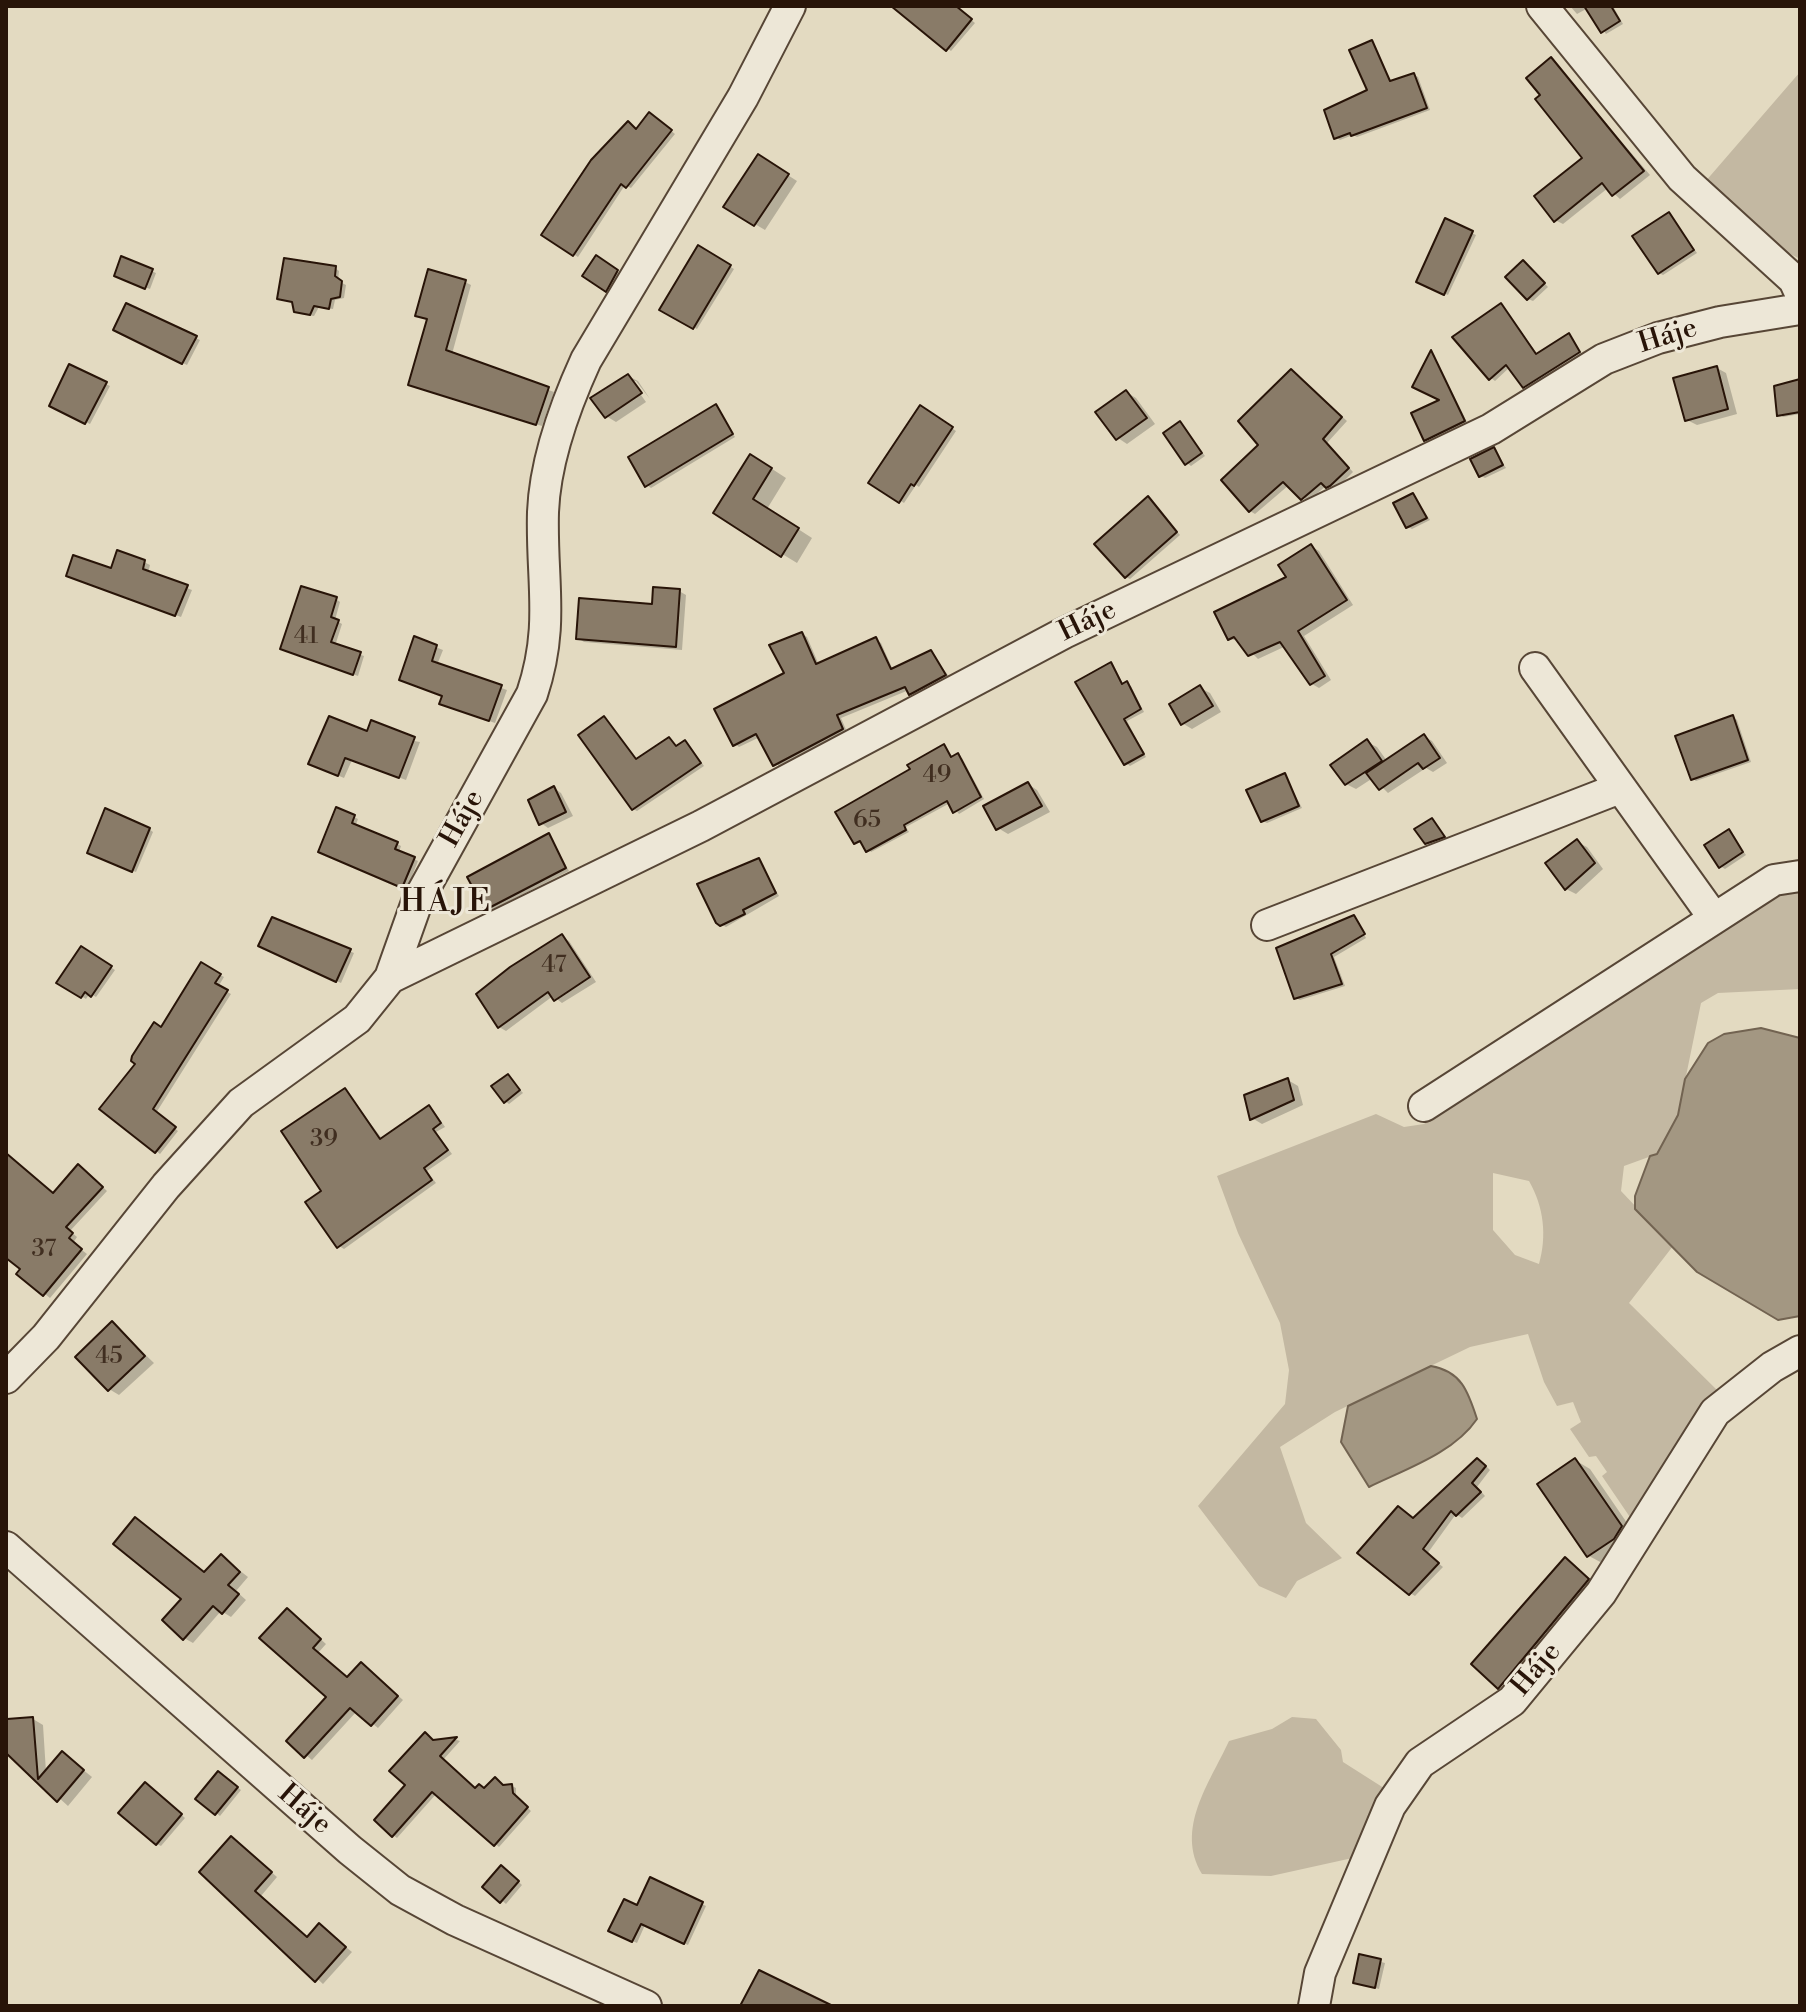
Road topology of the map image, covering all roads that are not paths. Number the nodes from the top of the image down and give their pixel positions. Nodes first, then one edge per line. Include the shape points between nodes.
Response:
1 (790, 6) edge
2 (1542, 6) edge
3 (1800, 293) edge
4 (1800, 309) edge
5 (1535, 668) dead end
6 (1620, 788) junction
7 (1800, 876) edge
8 (1714, 918) junction
9 (1267, 925) dead end
10 (390, 978) junction
11 (1424, 1106) dead end
12 (1800, 1351) edge
13 (6, 1378) edge
14 (6, 1547) edge
15 (646, 2006) edge
16 (1314, 2006) edge

1 - 10 street, Háje via 743,97 586,360 566,406 543,510 547,634 542,664 532,694 417,902
2 - 3 street via 1682,178 1794,280
4 - 10 street, Háje via 1720,322 1604,359 1491,429 1064,633 701,826
5 - 6 street
6 - 8 street
6 - 9 street
7 - 8 street via 1774,880
8 - 11 street
10 - 13 street, Háje via 357,1019 241,1103
12 - 16 street, Háje via 1715,1412 1601,1593 1512,1701 1420,1763 1390,1806 1320,1973
14 - 15 street, Háje via 400,1890

